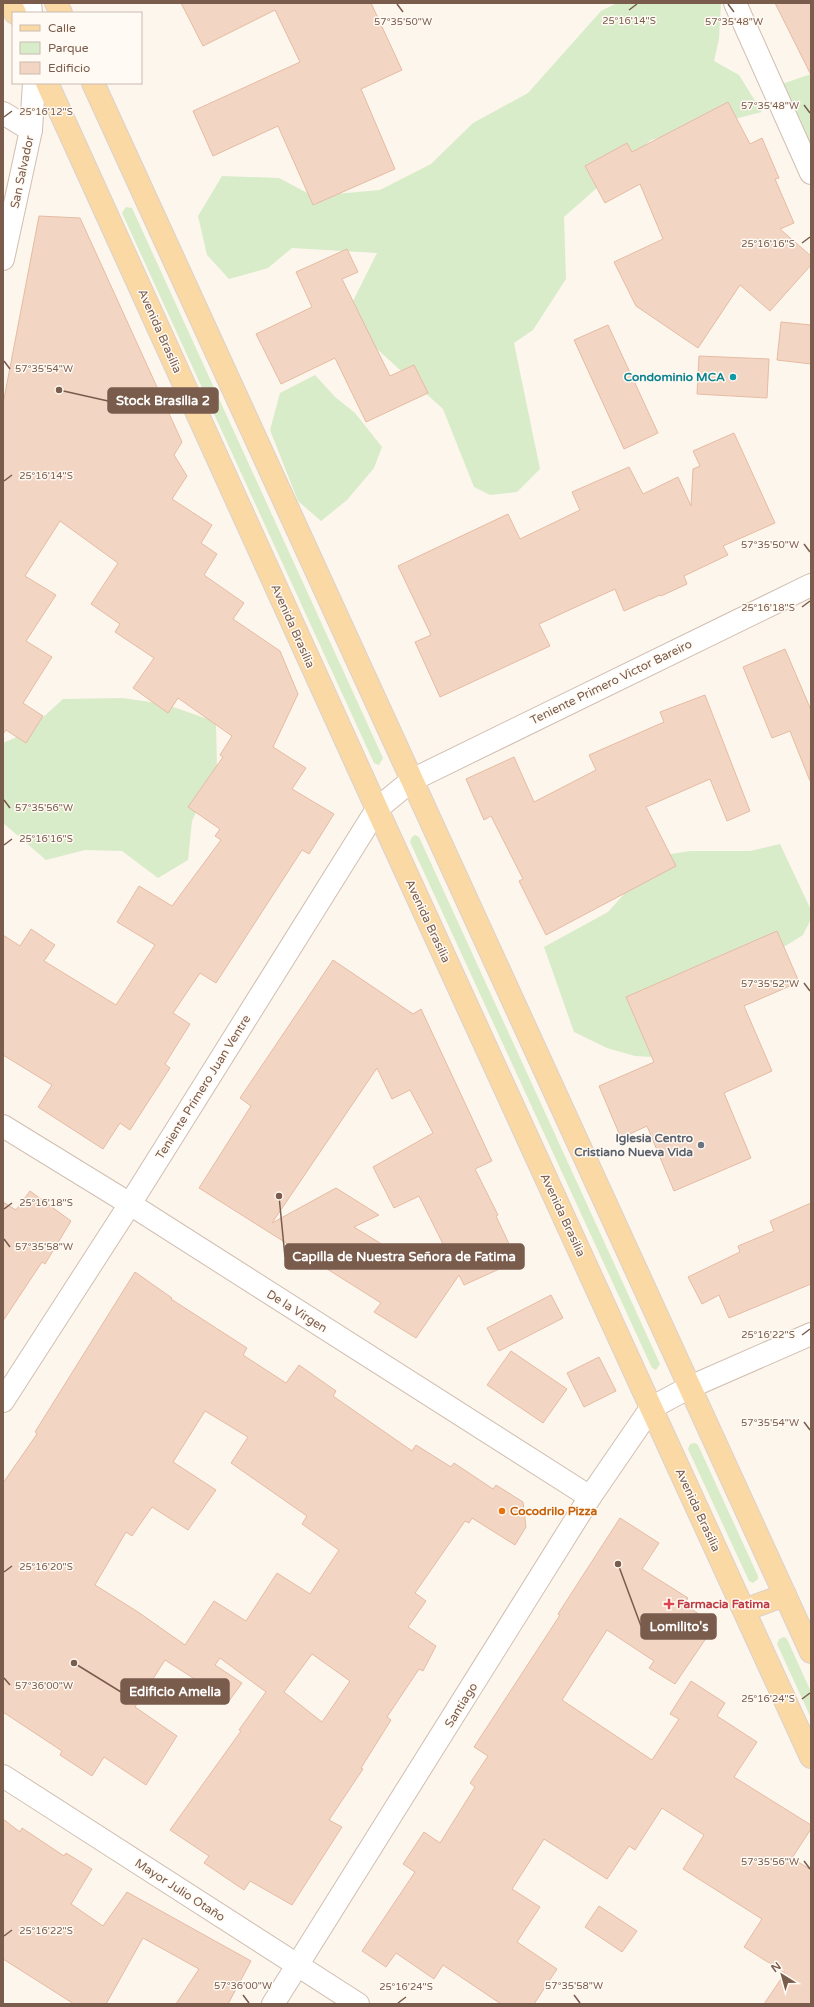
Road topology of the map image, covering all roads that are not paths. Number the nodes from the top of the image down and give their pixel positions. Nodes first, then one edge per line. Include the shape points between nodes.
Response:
1 (10, 3) edge
2 (735, 3) edge
3 (14, 12) edge
4 (34, 84) edge
5 (47, 84) edge
6 (93, 84) edge
7 (3, 113) edge
8 (31, 130) junction
9 (811, 173) edge
10 (3, 259) edge
11 (811, 584) edge
12 (412, 780) junction
13 (376, 809) junction
14 (3, 1126) edge
15 (130, 1204) junction
16 (811, 1334) edge
17 (690, 1387) junction
18 (3, 1401) edge
19 (651, 1408) junction
20 (590, 1497) junction
21 (785, 1595) junction
22 (744, 1610) junction
23 (811, 1652) edge
24 (811, 1757) edge
25 (3, 1776) edge
26 (298, 1966) junction
27 (273, 2004) edge
28 (358, 2004) edge

1 - 3 main road
2 - 9 street
4 - 8 street, San Salvador
5 - 13 main road, Avenida Brasilia
6 - 12 main road
7 - 8 street
8 - 10 street, San Salvador
11 - 12 street, Teniente Primero Victor Bareiro
12 - 13 street, Teniente Primero Juan Ventre
12 - 17 main road
13 - 15 street, Teniente Primero Juan Ventre
13 - 19 main road, Avenida Brasilia
14 - 15 street, De la Virgen
15 - 18 street, Teniente Primero Juan Ventre
15 - 20 street, De la Virgen
16 - 17 street
17 - 19 street
17 - 21 main road
19 - 20 street, Santiago
19 - 22 main road, Avenida Brasilia
20 - 26 street, Santiago
21 - 22 main road
21 - 23 main road
22 - 24 main road, Avenida Brasilia
25 - 26 street, Mayor Julio Otaño
26 - 27 street, Santiago
26 - 28 street, Mayor Julio Otaño

